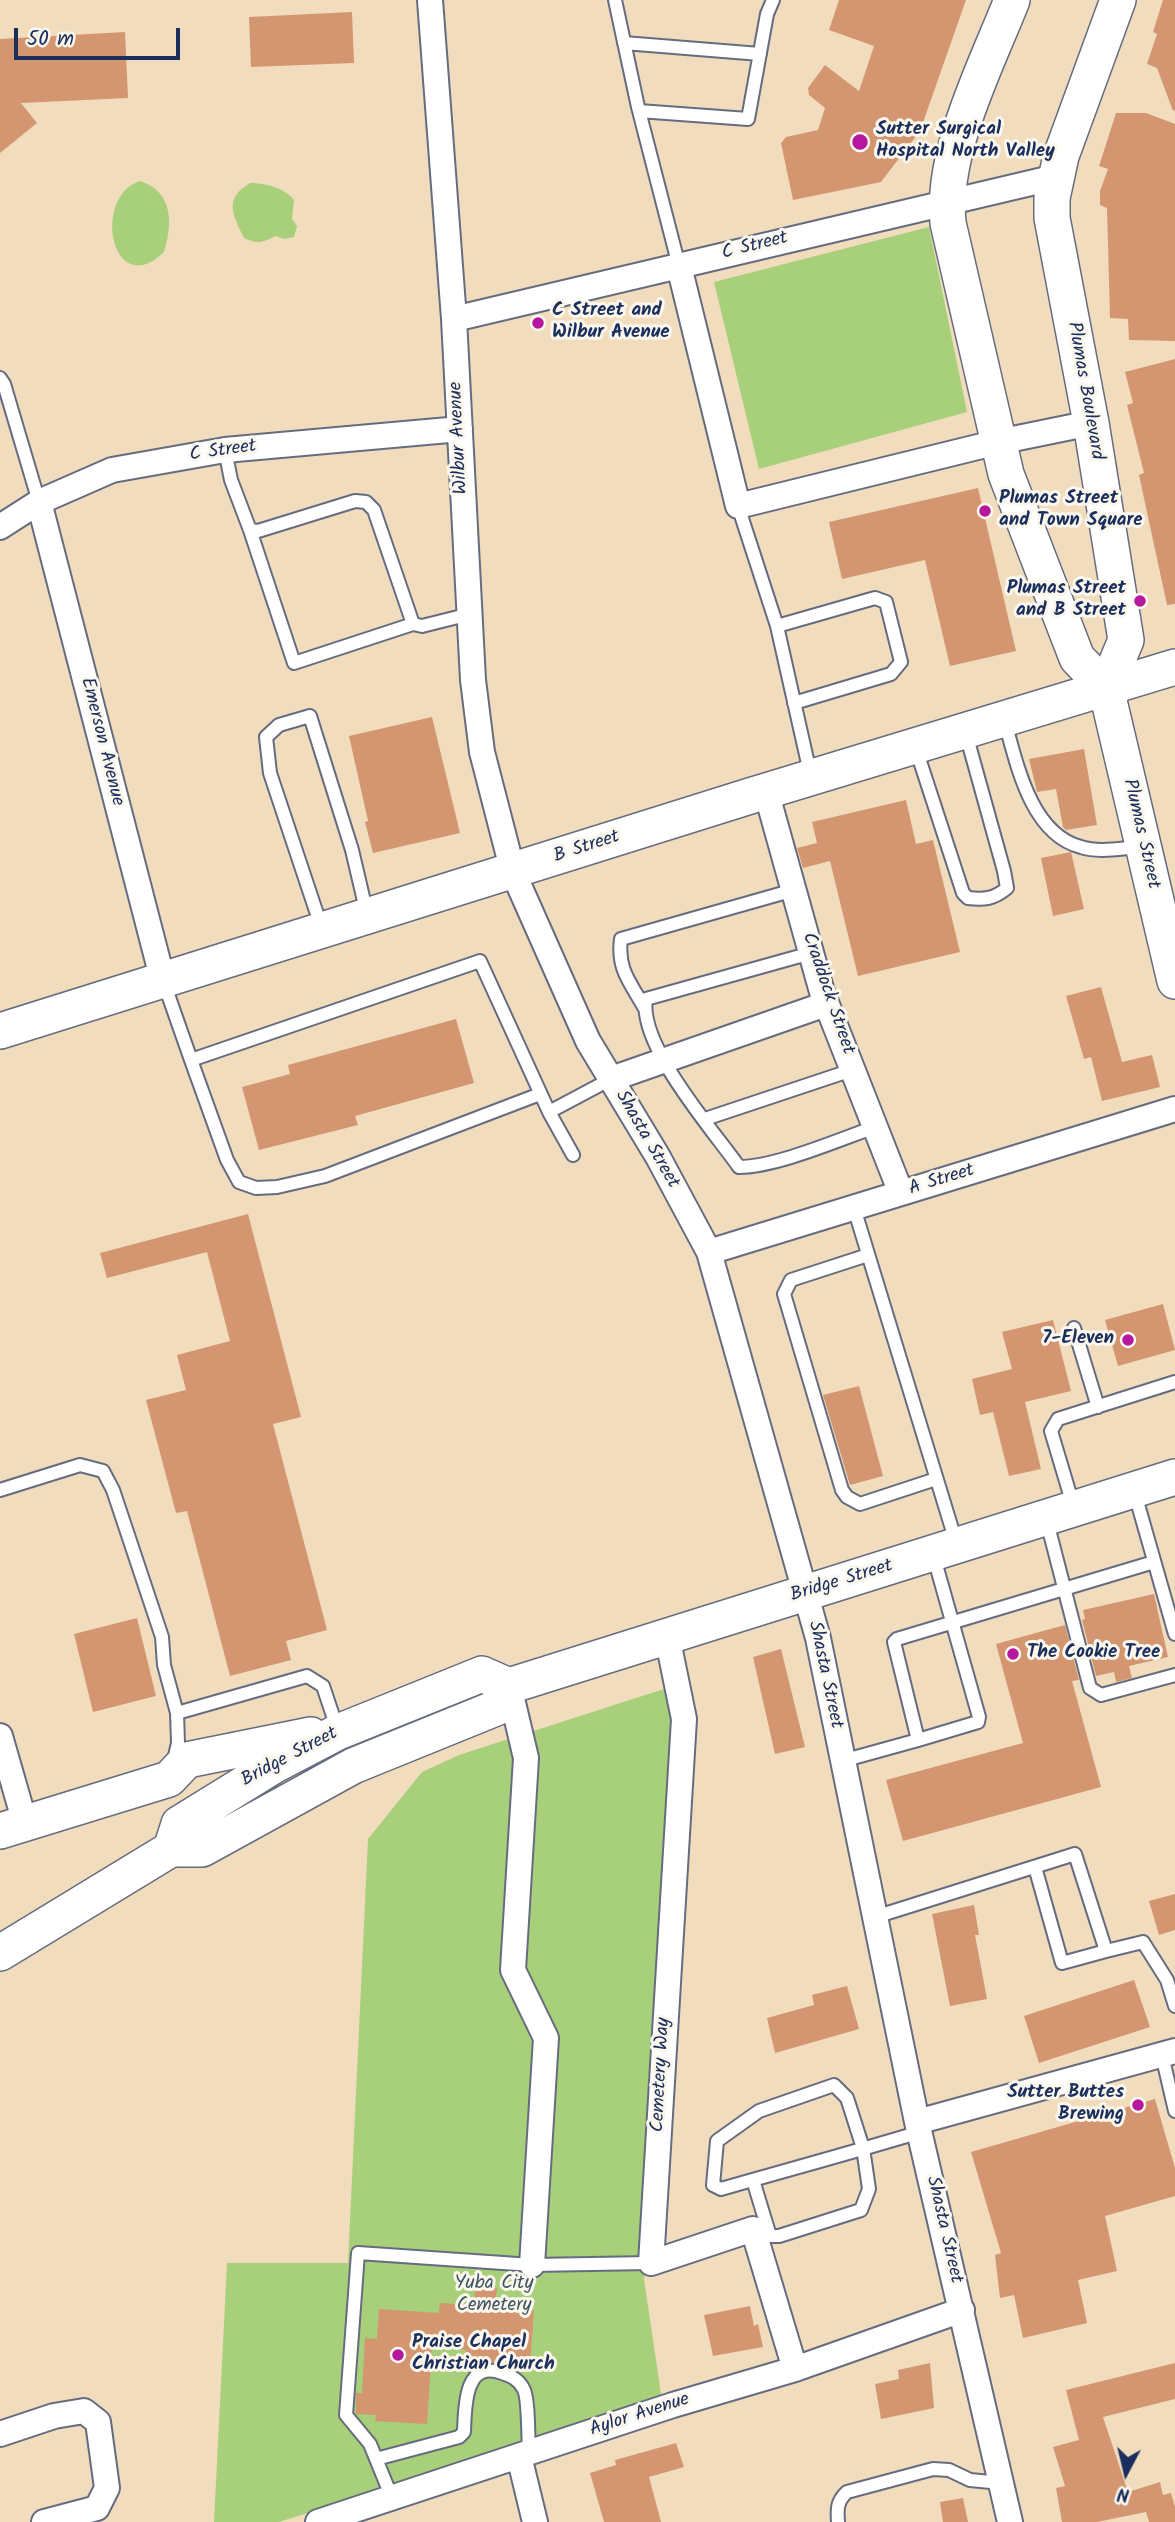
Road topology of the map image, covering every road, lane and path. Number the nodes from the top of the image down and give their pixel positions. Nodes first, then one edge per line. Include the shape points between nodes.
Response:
1 (430, 0) edge
2 (615, 0) edge
3 (773, 0) edge
4 (1012, 0) edge
5 (1118, 0) edge
6 (624, 43) junction
7 (760, 54) junction
8 (639, 111) junction
9 (1056, 177) junction
10 (946, 201) junction
11 (679, 266) junction
12 (454, 319) junction
13 (0, 378) edge
14 (1091, 424) junction
15 (460, 429) junction
16 (999, 442) junction
17 (225, 450) junction
18 (40, 502) junction
19 (738, 506) junction
20 (0, 527) edge
21 (250, 530) junction
22 (470, 614) junction
23 (412, 624) junction
24 (777, 626) junction
25 (1175, 667) edge
26 (1106, 688) junction
27 (794, 703) junction
28 (1004, 719) junction
29 (965, 731) junction
30 (915, 746) junction
31 (811, 777) junction
32 (766, 791) junction
33 (1143, 847) junction
34 (513, 872) junction
35 (794, 890) junction
36 (368, 918) junction
37 (322, 929) junction
38 (811, 953) junction
39 (163, 981) junction
40 (1175, 981) edge
41 (826, 1004) junction
42 (644, 1007) junction
43 (0, 1031) edge
44 (191, 1060) junction
45 (662, 1060) junction
46 (852, 1070) junction
47 (611, 1079) junction
48 (540, 1094) junction
49 (1175, 1109) edge
50 (549, 1112) junction
51 (705, 1119) junction
52 (875, 1127) junction
53 (573, 1156) dead end
54 (901, 1194) junction
55 (854, 1208) junction
56 (709, 1252) junction
57 (868, 1255) junction
58 (1074, 1328) dead end
59 (1175, 1382) edge
60 (1098, 1407) junction
61 (1175, 1477) edge
62 (936, 1479) junction
63 (0, 1490) edge
64 (1133, 1490) junction
65 (1060, 1513) junction
66 (945, 1550) junction
67 (1154, 1562) junction
68 (1064, 1588) junction
69 (805, 1594) junction
70 (952, 1622) junction
71 (1175, 1634) edge
72 (667, 1636) junction
73 (1175, 1675) edge
74 (509, 1686) junction
75 (177, 1713) junction
76 (338, 1731) junction
77 (0, 1736) edge
78 (918, 1740) junction
79 (842, 1761) junction
80 (169, 1779) junction
81 (13, 1827) edge
82 (171, 1849) junction
83 (1035, 1867) junction
84 (875, 1917) junction
85 (1106, 1951) junction
86 (0, 1953) edge
87 (1175, 2006) edge
88 (1168, 2053) edge
89 (1175, 2111) edge
90 (918, 2127) junction
91 (863, 2148) junction
92 (753, 2180) junction
93 (651, 2263) junction
94 (532, 2266) junction
95 (962, 2310) junction
96 (795, 2369) junction
97 (0, 2434) edge
98 (524, 2454) junction
99 (376, 2459) junction
100 (1001, 2483) junction
101 (392, 2498) junction
102 (44, 2522) edge
103 (318, 2522) edge
104 (535, 2522) edge
105 (838, 2522) edge
106 (1010, 2522) edge

1 - 12 street, Wilbur Avenue
2 - 6 lane
3 - 7 lane
4 - 10 street via 958,138
5 - 9 street, Plumas Boulevard
6 - 7 lane
6 - 8 lane
7 - 8 lane via 748,120
8 - 11 lane
9 - 10 street, C Street
9 - 14 street, Plumas Boulevard via 1052,218
10 - 11 street, C Street
10 - 16 street via 951,243
11 - 12 street, C Street
11 - 19 street
12 - 15 street, Wilbur Avenue
13 - 18 lane
14 - 16 street
14 - 26 street, Plumas Boulevard via 1126,640
15 - 17 street, C Street
15 - 22 street, Wilbur Avenue
16 - 19 street
16 - 26 street via 1006,474 1077,658
17 - 18 street, C Street via 112,470
17 - 21 lane via 231,481
18 - 20 street, C Street
18 - 39 street, Emerson Avenue
19 - 24 lane
21 - 23 lane via 355,501 366,502 374,510
21 - 23 lane via 294,663
22 - 23 lane via 422,626
22 - 34 street, Wilbur Avenue via 482,752
24 - 27 lane
24 - 27 lane via 875,598 887,601 896,640 901,663 891,674
25 - 26 street, B Street
26 - 28 street, B Street
26 - 33 street, Plumas Street
27 - 31 lane
28 - 29 street, B Street
28 - 33 lane via 1035,811 1059,836 1081,848
29 - 30 street, B Street
29 - 30 lane via 1004,871 1007,888 998,896 984,900 963,893
30 - 31 street, B Street
31 - 32 street, B Street
32 - 34 street, B Street
32 - 35 street, Craddock Street
33 - 40 street, Plumas Street
34 - 36 street, B Street
34 - 47 street, Shasta Street via 588,1041
35 - 38 street, Craddock Street
35 - 42 lane via 621,939 619,956 624,972
36 - 37 street, B Street
36 - 37 lane via 352,849 310,716 279,725 266,737 270,773
37 - 39 street, B Street
38 - 41 street, Craddock Street
38 - 42 lane via 646,999
39 - 43 street, B Street
39 - 44 lane
41 - 45 street
41 - 46 street, Craddock Street
42 - 45 lane
44 - 48 lane via 227,1160 239,1182 256,1188 324,1176
44 - 48 lane via 480,961
45 - 47 street
45 - 51 lane
46 - 51 lane
46 - 52 street, Craddock Street
47 - 50 lane
47 - 56 street, Shasta Street
48 - 50 lane
49 - 54 street, A Street
50 - 53 lane
51 - 52 lane via 739,1167 788,1157
52 - 54 street, Craddock Street
54 - 55 street, A Street
55 - 56 street, A Street
55 - 57 lane
56 - 69 street, Shasta Street
57 - 62 lane
57 - 62 lane via 791,1280 784,1294 842,1490 860,1504
58 - 60 lane
59 - 60 lane
60 - 65 lane via 1058,1419 1051,1431
61 - 64 street, Bridge Street
62 - 66 lane
63 - 75 lane via 80,1465 103,1471 162,1637
64 - 65 street, Bridge Street
64 - 67 lane
65 - 66 street, Bridge Street
65 - 68 lane
66 - 69 street, Bridge Street
66 - 70 lane
67 - 68 lane
67 - 71 lane
68 - 70 lane
68 - 73 lane via 1090,1688 1101,1695
69 - 72 street, Bridge Street
69 - 79 street, Shasta Street
70 - 78 lane via 894,1642
70 - 78 lane via 978,1721
72 - 74 street, Bridge Street
72 - 93 street, Cemetery Way via 684,1719
74 - 76 street, Bridge Street via 482,1674
74 - 82 street, Bridge Street via 496,1708 353,1766 202,1849
74 - 94 street via 526,1758 513,1970 546,2038
75 - 76 lane via 307,1676 323,1686
75 - 80 lane via 178,1743
76 - 80 street via 187,1760
76 - 82 street, Bridge Street via 180,1824
77 - 81 street
78 - 79 lane
79 - 84 street, Shasta Street
80 - 81 street
82 - 86 street, Bridge Street
83 - 84 lane
83 - 85 lane via 1075,1854
83 - 85 lane via 1062,1963
84 - 90 street, Shasta Street
85 - 87 lane via 1143,1942 1167,1980
88 - 89 lane
88 - 90 street
90 - 91 lane
90 - 95 street, Shasta Street
91 - 92 lane
91 - 92 lane via 869,2189 862,2210 779,2236 770,2236
91 - 92 lane via 847,2098 834,2085 759,2111 717,2141 713,2185 721,2189
93 - 94 lane
93 - 96 street via 753,2229
94 - 99 lane via 358,2253 346,2415
95 - 96 street, Aylor Avenue
95 - 100 street, Shasta Street
96 - 98 street, Aylor Avenue
97 - 102 street via 84,2411 98,2422 107,2488 97,2508
98 - 99 lane via 525,2390 514,2377 492,2369 474,2379 466,2396 460,2437
98 - 101 street, Aylor Avenue
98 - 104 street
99 - 101 lane
100 - 105 lane via 933,2469 847,2493 840,2499
100 - 106 street, Shasta Street
101 - 103 street, Aylor Avenue

